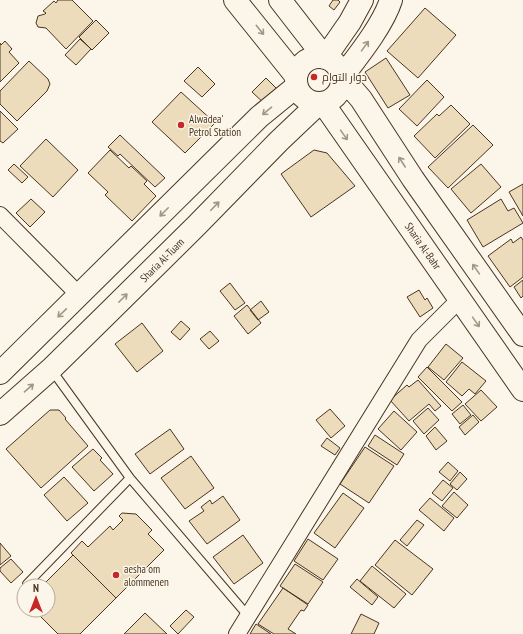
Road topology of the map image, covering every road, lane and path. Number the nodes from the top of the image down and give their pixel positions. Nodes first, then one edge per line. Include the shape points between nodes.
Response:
1 (235, 0) edge
2 (280, 0) edge
3 (362, 0) edge
4 (391, 0) edge
5 (325, 58) junction
6 (296, 81) junction
7 (321, 103) junction
8 (0, 215) edge
9 (80, 296) junction
10 (460, 299) junction
11 (523, 335) edge
12 (51, 369) junction
13 (0, 373) edge
14 (523, 390) edge
15 (0, 414) edge
16 (130, 478) junction
17 (33, 578) edge
18 (249, 616) junction
19 (237, 634) edge

1 -> 6 main road
2 - 5 main road
3 - 5 main road
11 -> 4 main road via 412,179 361,99 342,77 368,42
5 - 6 main road via 307,60 298,69
5 - 7 main road via 338,66 342,81 336,95
6 - 7 main road via 299,92 308,100
6 -> 9 main road
7 -> 10 main road, Sharia Al-Bahr
12 -> 7 main road, Sharia Al-Tuam via 279,140
8 - 9 street
9 -> 13 main road
10 -> 14 main road, Sharia Al-Bahr
10 - 18 street via 419,340
15 -> 12 main road, Sharia Al-Tuam
12 - 16 lane
16 - 17 lane
16 - 18 lane
18 - 19 street

